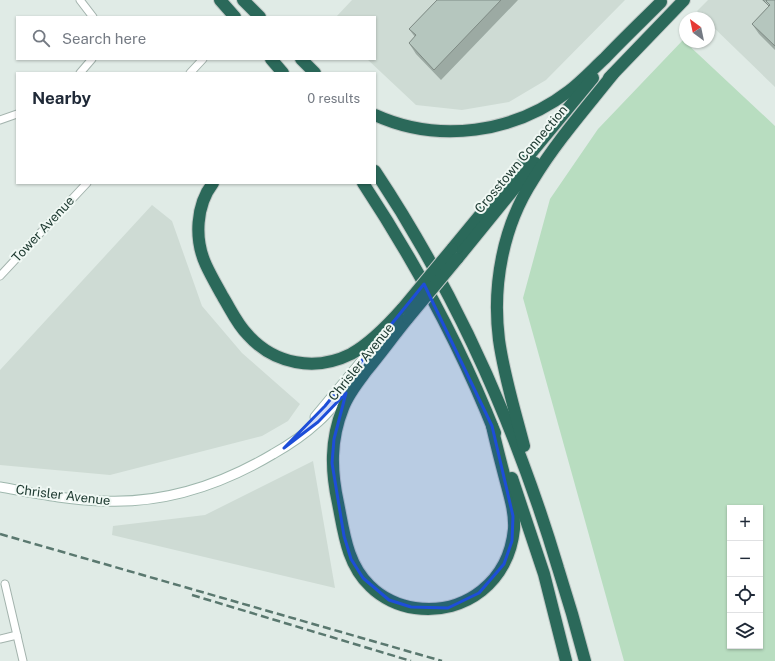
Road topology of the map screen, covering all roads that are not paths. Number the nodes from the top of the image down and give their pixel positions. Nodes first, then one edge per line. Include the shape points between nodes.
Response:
1 (80, 0) edge
2 (220, 0) edge
3 (243, 0) edge
4 (684, 0) edge
5 (662, 1) edge
6 (92, 16) edge
7 (235, 16) edge
8 (258, 16) edge
9 (91, 60) edge
10 (202, 60) edge
11 (272, 60) edge
12 (294, 60) edge
13 (302, 60) edge
14 (81, 72) edge
15 (191, 72) edge
16 (282, 72) edge
17 (303, 72) edge
18 (314, 72) edge
19 (614, 74) junction
20 (16, 114) edge
21 (376, 115) edge
22 (0, 120) edge
23 (376, 173) edge
24 (86, 184) edge
25 (212, 184) edge
26 (355, 184) edge
27 (364, 184) edge
28 (396, 234) junction
29 (454, 254) junction
30 (0, 276) edge
31 (406, 313) junction
32 (388, 343) junction
33 (492, 426) junction
34 (284, 448) junction
35 (0, 488) edge
36 (541, 513) junction
37 (5, 584) dead end
38 (16, 635) junction
39 (0, 639) edge
40 (565, 657) edge
41 (584, 659) edge
42 (23, 661) edge

1 - 6 street
2 - 7 highway
3 - 8 highway
4 - 19 highway, Crosstown Connection
5 - 21 highway via 570,90 526,117 491,128 451,131 424,130 396,124
5 - 29 highway, Crosstown Connection via 589,82
9 - 14 street
10 - 15 street
11 - 16 highway
12 - 17 highway
13 - 18 highway
19 - 29 highway, Crosstown Connection
19 - 36 highway via 532,181 512,223 502,261 498,300 499,340
20 - 22 street
23 - 36 highway via 410,226 462,320 506,419
24 - 30 street, Tower Avenue
25 - 31 highway via 200,215 202,254 210,274 240,325 265,351 297,363 331,361 352,353
26 - 28 highway
27 - 28 highway
28 - 33 highway via 447,328
29 - 31 highway, Crosstown Connection, bridge
31 - 32 highway, Crosstown Connection
31 - 34 street, Chrisler Avenue via 325,406
32 - 33 highway, Crosstown Connection via 343,406 332,451 333,476 347,547 363,578 379,594 411,607 448,608 479,593 497,574 509,552 514,528 511,504
32 - 34 street, Chrisler Avenue via 318,422
33 - 40 highway via 533,540
34 - 35 street, Chrisler Avenue via 246,469 209,485 145,500 82,500
36 - 41 highway
37 - 38 street
38 - 39 street
38 - 42 street

